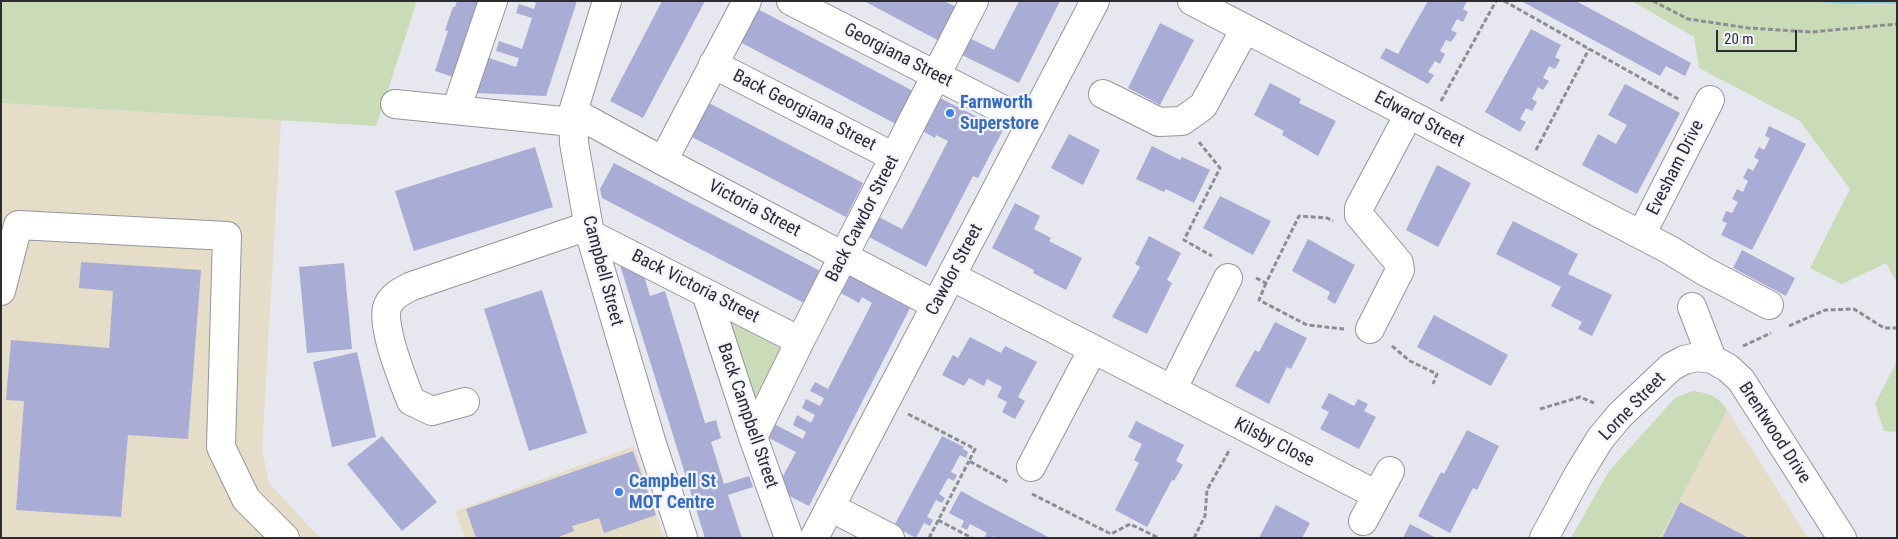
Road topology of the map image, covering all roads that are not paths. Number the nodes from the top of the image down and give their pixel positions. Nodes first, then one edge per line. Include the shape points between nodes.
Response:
1 (493, 1) edge
2 (607, 1) edge
3 (747, 1) edge
4 (791, 1) edge
5 (974, 1) edge
6 (1095, 1) edge
7 (1192, 1) edge
8 (1245, 29) junction
9 (714, 64) junction
10 (936, 76) junction
11 (1103, 94) dead end
12 (395, 104) dead end
13 (1707, 107) road end
14 (456, 110) junction
15 (573, 117) junction
16 (1419, 119) junction
17 (1031, 124) junction
18 (894, 158) junction
19 (663, 161) junction
20 (589, 230) junction
21 (1648, 245) junction
22 (843, 256) junction
23 (951, 276) junction
24 (1239, 276) road end
25 (1, 291) edge
26 (706, 293) junction
27 (936, 305) junction
28 (1769, 305) dead end
29 (1692, 307) dead end
30 (1370, 329) road end
31 (800, 341) junction
32 (1093, 349) junction
33 (1712, 359) junction
34 (1172, 390) junction
35 (464, 402) dead end
36 (753, 437) junction
37 (1390, 471) dead end
38 (1025, 477) road end
39 (1377, 496) junction
40 (830, 507) junction
41 (1363, 521) dead end
42 (285, 538) edge
43 (683, 538) edge
44 (790, 538) edge
45 (814, 538) edge
46 (890, 538) edge
47 (1544, 538) edge
48 (1842, 538) edge

1 - 14 street
2 - 15 street, Campbell Street
3 - 9 street
4 - 10 street, Georgiana Street
5 - 10 street, Back Cawdor Street
6 - 17 street, Cawdor Street
7 - 8 street, Edward Street
8 - 11 street via 1203,106 1182,121 1159,122
8 - 16 street, Edward Street
9 - 18 street, Back Georgiana Street
9 - 19 street
10 - 17 street, Georgiana Street
10 - 18 street, Back Cawdor Street
12 - 14 street
13 - 21 street, Evesham Drive
14 - 15 street
15 - 19 street, Victoria Street
15 - 20 street, Campbell Street via 574,143
16 - 21 street, Edward Street
16 - 30 street via 1359,208 1359,215 1399,263 1400,270
17 - 23 street, Cawdor Street
18 - 22 street, Back Cawdor Street
19 - 22 street, Victoria Street
20 - 26 street, Back Victoria Street
20 - 35 street via 412,286 394,295 386,306 396,361 412,401 432,410
20 - 43 street, Campbell Street
21 - 28 street, Edward Street
22 - 27 street, Victoria Street
22 - 31 street, Back Cawdor Street
23 - 27 street, Cawdor Street
23 - 32 street, Kilsby Close
24 - 34 street
25 - 42 street via 18,225 227,236 221,446 246,499
26 - 31 street, Back Victoria Street
26 - 36 street, Back Campbell Street
27 - 40 street, Cawdor Street
29 - 33 street
31 - 36 street, Back Cawdor Street
32 - 34 street, Kilsby Close
32 - 38 street
33 - 47 street, Lorne Street via 1697,357 1672,367 1620,415 1582,468
33 - 48 street, Brentwood Drive via 1741,380
34 - 39 street, Kilsby Close
36 - 44 street, Back Campbell Street
37 - 39 street
39 - 41 street
40 - 45 street, Cawdor Street
40 - 46 street

